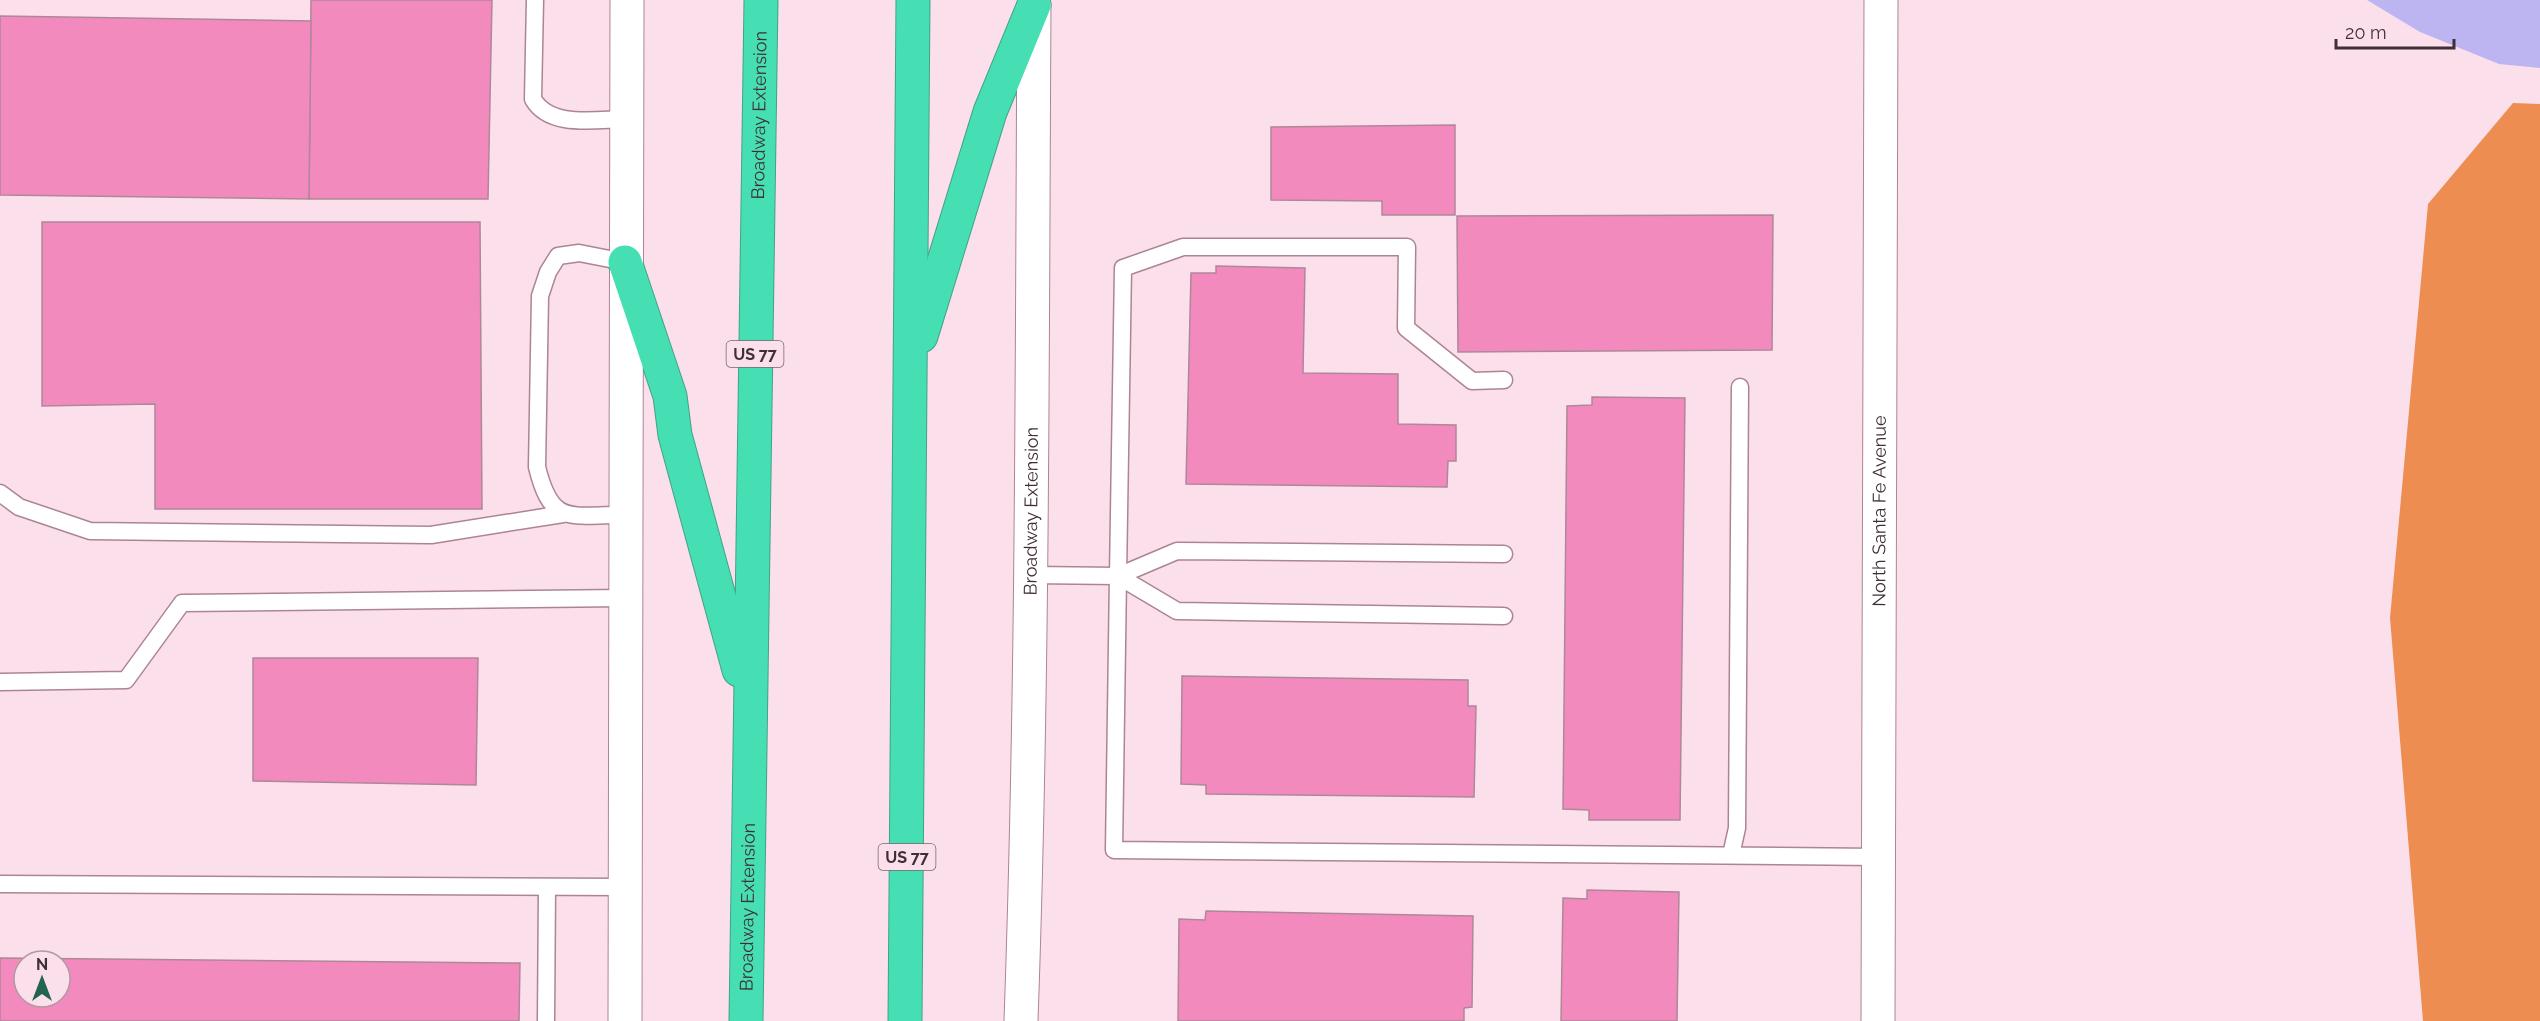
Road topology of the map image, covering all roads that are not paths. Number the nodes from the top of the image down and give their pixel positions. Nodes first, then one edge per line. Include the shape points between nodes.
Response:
1 (535, 0) edge
2 (627, 0) edge
3 (761, 0) edge
4 (913, 0) edge
5 (1881, 0) edge
6 (1034, 2) edge
7 (627, 119) junction
8 (625, 262) junction
9 (911, 370) junction
10 (1504, 380) dead end
11 (1740, 387) dead end
12 (0, 493) edge
13 (563, 514) junction
14 (625, 515) junction
15 (1504, 554) dead end
16 (1031, 575) junction
17 (1118, 576) junction
18 (625, 598) junction
19 (1504, 616) dead end
20 (0, 682) edge
21 (749, 708) junction
22 (1731, 855) junction
23 (1878, 857) junction
24 (0, 884) edge
25 (625, 887) junction
26 (547, 888) junction
27 (546, 1021) edge
28 (625, 1021) edge
29 (746, 1021) edge
30 (906, 1021) edge
31 (1021, 1021) edge
32 (1878, 1021) edge

1 - 7 lane via 533,99 539,108 548,116 573,120
2 - 7 main road
3 - 21 highway, Broadway Extension / US 77
4 - 9 highway, US 77
5 - 23 main road, North Santa Fe Avenue
6 - 9 highway via 990,112
6 - 16 main road, Broadway Extension
7 - 8 main road
8 - 13 lane via 579,253 558,256 540,296 537,467 551,506
8 - 14 main road
8 - 21 highway via 670,396 675,435
9 - 30 highway, US 77
10 - 17 lane via 1472,381 1406,328 1407,247 1183,247 1123,268
11 - 22 lane via 1737,828
12 - 13 lane via 19,507 90,531 431,535
13 - 14 lane
14 - 18 main road
15 - 17 lane via 1177,551
16 - 17 lane
16 - 31 main road, Broadway Extension
17 - 19 lane via 1177,611
17 - 22 lane via 1114,850
18 - 20 lane via 182,603 126,680
18 - 25 main road
21 - 29 highway, Broadway Extension / US 77
22 - 23 lane
23 - 32 main road, North Santa Fe Avenue
24 - 26 lane
25 - 26 lane
25 - 28 main road
26 - 27 lane

